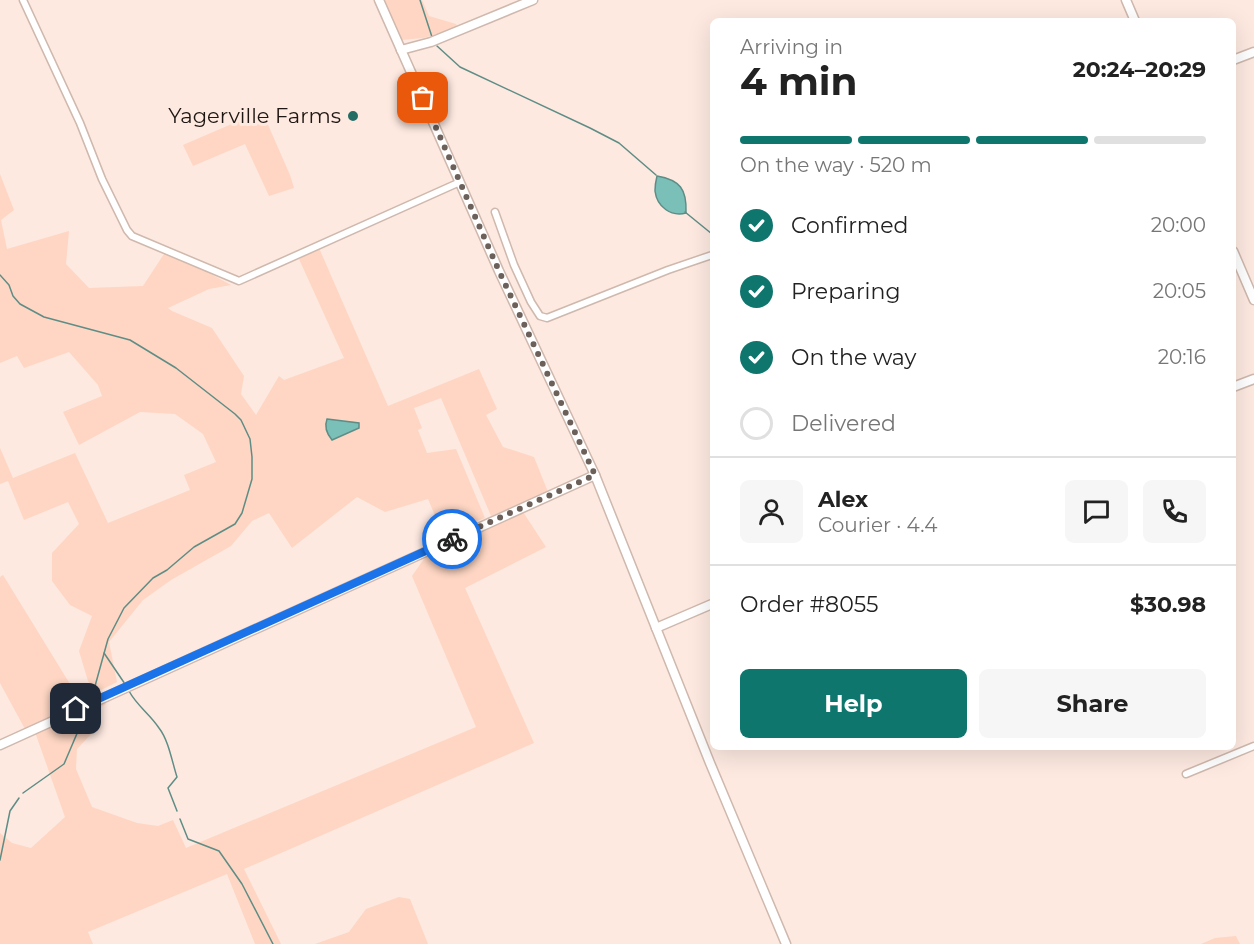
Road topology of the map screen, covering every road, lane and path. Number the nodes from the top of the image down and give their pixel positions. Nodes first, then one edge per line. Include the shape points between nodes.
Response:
1 (23, 0) edge
2 (379, 0) edge
3 (533, 0) edge
4 (1126, 0) edge
5 (1134, 18) edge
6 (401, 50) junction
7 (1254, 52) edge
8 (1236, 59) edge
9 (460, 182) junction
10 (495, 212) dead end
11 (710, 256) edge
12 (1236, 258) edge
13 (514, 265) junction
14 (499, 271) junction
15 (1254, 300) edge
16 (1254, 379) edge
17 (1236, 386) edge
18 (595, 475) junction
19 (710, 605) edge
20 (657, 628) junction
21 (0, 745) edge
22 (1254, 746) edge
23 (1186, 774) dead end
24 (786, 944) edge

1 - 9 street via 127,230 132,236 239,281
2 - 6 main road
3 - 6 main road via 432,42
4 - 5 main road
6 - 9 main road
7 - 8 main road
9 - 14 main road
10 - 13 street
11 - 13 street via 547,318 536,311
12 - 15 main road
13 - 14 street
14 - 18 main road
16 - 17 main road
18 - 20 main road
18 - 21 main road
19 - 20 main road
20 - 24 main road
22 - 23 street

